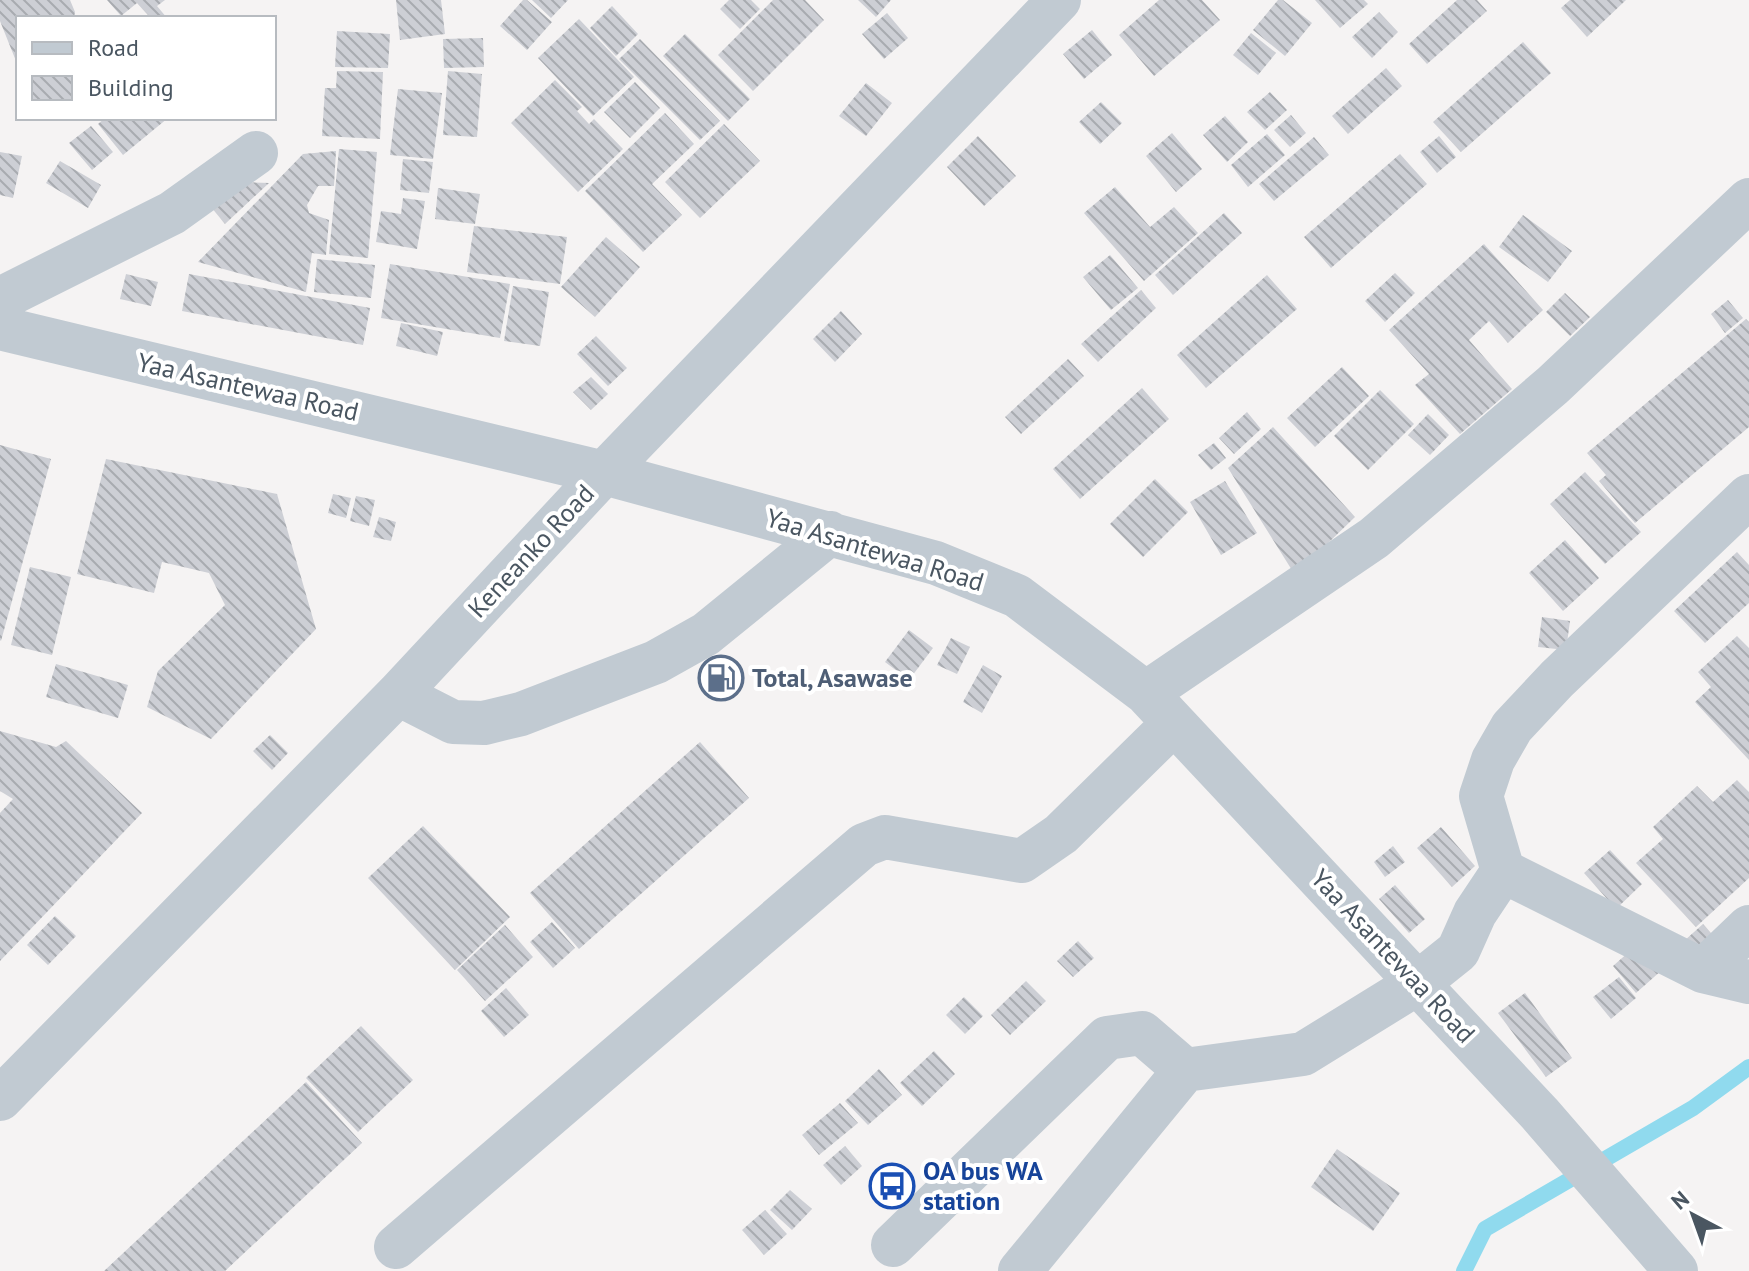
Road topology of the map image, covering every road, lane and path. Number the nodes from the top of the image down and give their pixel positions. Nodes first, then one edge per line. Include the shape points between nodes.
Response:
1 (1046, 4) edge
2 (256, 153) dead end
3 (1749, 200) edge
4 (0, 299) edge
5 (0, 328) edge
6 (604, 473) junction
7 (1749, 496) edge
8 (830, 533) junction
9 (398, 694) junction
10 (1159, 708) junction
11 (1503, 871) junction
12 (1749, 927) edge
13 (1703, 971) junction
14 (1749, 982) edge
15 (1418, 983) junction
16 (1185, 1070) junction
17 (0, 1099) edge
18 (893, 1245) dead end
19 (396, 1247) dead end
20 (1020, 1271) edge
21 (1676, 1271) edge

1 - 6 street, Keneanko Road
2 - 4 street via 172,213
3 - 10 street via 1553,385 1374,538
5 - 6 street, Yaa Asantewaa Road
6 - 8 street, Yaa Asantewaa Road
6 - 9 street, Keneanko Road
7 - 11 street via 1512,727 1481,796
8 - 9 street via 706,634 656,662 521,714 484,723 453,722
8 - 10 street, Yaa Asantewaa Road via 936,563 1017,596
9 - 17 street, Keneanko Road
10 - 15 street, Yaa Asantewaa Road
10 - 19 street via 1061,834 1022,861 885,837 864,845
11 - 13 street
11 - 15 street via 1458,951
12 - 13 street
13 - 14 street
15 - 16 street via 1303,1054
15 - 21 street, Yaa Asantewaa Road
16 - 18 street via 1142,1033 1107,1038
16 - 20 street

